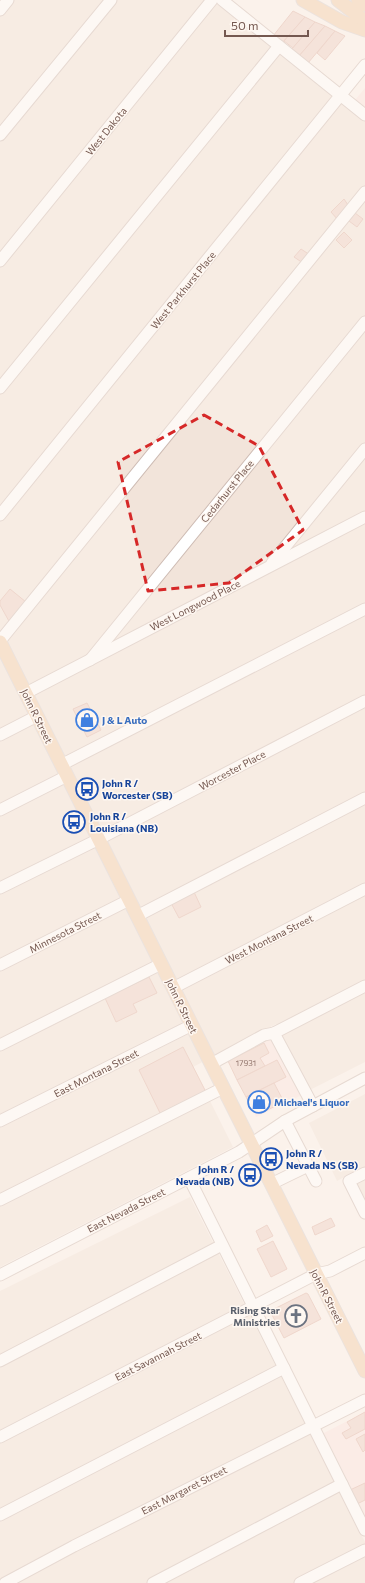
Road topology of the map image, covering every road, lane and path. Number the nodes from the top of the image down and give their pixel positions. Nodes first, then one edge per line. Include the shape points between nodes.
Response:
1 (8, 0) edge
2 (110, 0) edge
3 (212, 0) edge
4 (222, 0) edge
5 (303, 0) edge
6 (338, 0) edge
7 (358, 0) edge
8 (365, 5) edge
9 (0, 10) edge
10 (365, 20) edge
11 (365, 30) edge
12 (279, 46) junction
13 (365, 65) edge
14 (340, 96) junction
15 (365, 115) edge
16 (0, 135) edge
17 (365, 192) edge
18 (0, 261) edge
19 (365, 322) edge
20 (0, 388) edge
21 (365, 449) edge
22 (0, 515) edge
23 (365, 517) edge
24 (268, 567) junction
25 (365, 609) edge
26 (0, 642) edge
27 (3, 655) edge
28 (90, 660) junction
29 (26, 693) junction
30 (365, 701) edge
31 (37, 716) junction
32 (0, 735) edge
33 (64, 770) junction
34 (365, 798) edge
35 (0, 810) edge
36 (99, 839) junction
37 (0, 888) edge
38 (365, 889) edge
39 (129, 900) junction
40 (137, 916) junction
41 (162, 964) junction
42 (0, 965) edge
43 (365, 986) edge
44 (174, 988) junction
45 (192, 1025) junction
46 (274, 1033) junction
47 (0, 1045) edge
48 (211, 1064) junction
49 (365, 1078) edge
50 (223, 1088) junction
51 (313, 1106) junction
52 (0, 1121) edge
53 (285, 1121) junction
54 (252, 1145) junction
55 (308, 1166) junction
56 (365, 1173) edge
57 (189, 1178) junction
58 (316, 1181) dead end
59 (272, 1184) junction
60 (0, 1200) edge
61 (365, 1213) edge
62 (222, 1245) junction
63 (365, 1253) edge
64 (316, 1274) junction
65 (0, 1275) edge
66 (253, 1307) junction
67 (0, 1361) edge
68 (284, 1368) junction
69 (365, 1370) edge
70 (365, 1400) edge
71 (313, 1426) junction
72 (0, 1438) edge
73 (342, 1484) junction
74 (0, 1515) edge
75 (365, 1530) edge
76 (365, 1550) edge
77 (5, 1583) edge
78 (153, 1583) edge
79 (300, 1583) edge

1 - 9 street
2 - 16 street
3 - 18 street, West Dakota
4 - 12 street
5 - 11 main road via 342,22
6 - 10 main road
7 - 8 main road
12 - 14 street
12 - 20 street
13 - 14 street, West Parkhurst Place
14 - 15 street
14 - 22 street, West Parkhurst Place
17 - 26 street
19 - 28 street, Cedarhurst Place
21 - 24 street
23 - 24 street, West Longwood Place
24 - 28 street, West Longwood Place
25 - 33 street
26 - 27 main road, John R Street
27 - 29 main road, John R Street
28 - 29 street, West Longwood Place
29 - 31 main road, John R Street
30 - 36 street, Worcester Place
31 - 32 street
31 - 33 main road, John R Street
33 - 35 street
33 - 36 main road, John R Street
34 - 40 street
36 - 37 street, Worcester Place
36 - 39 main road, John R Street
38 - 44 street, West Montana Street
39 - 40 main road, John R Street
39 - 42 street, Minnesota Street
40 - 41 main road, John R Street
41 - 44 main road, John R Street
41 - 47 street
43 - 46 street
44 - 45 main road, John R Street
45 - 48 main road, John R Street
45 - 52 street, East Montana Street
46 - 48 street via 264,1035
46 - 51 street
48 - 50 main road, John R Street
49 - 51 street, East Nevada Street
50 - 54 main road, John R Street
50 - 60 street
51 - 53 street, East Nevada Street
53 - 54 street, East Nevada Street
53 - 55 street
54 - 57 street, East Nevada Street
54 - 59 main road, John R Street
55 - 58 street
55 - 59 street
56 - 61 street via 349,1181
57 - 62 street
57 - 65 street, East Nevada Street
59 - 64 main road, John R Street
62 - 66 street
62 - 67 street
63 - 64 street, East Savannah Street via 330,1271
64 - 66 street, East Savannah Street
64 - 69 main road, John R Street
66 - 68 street
66 - 72 street, East Savannah Street
68 - 71 street
68 - 74 street
70 - 71 street, East Margaret Street
71 - 73 street
71 - 77 street, East Margaret Street
73 - 75 street
73 - 78 street
76 - 79 street

